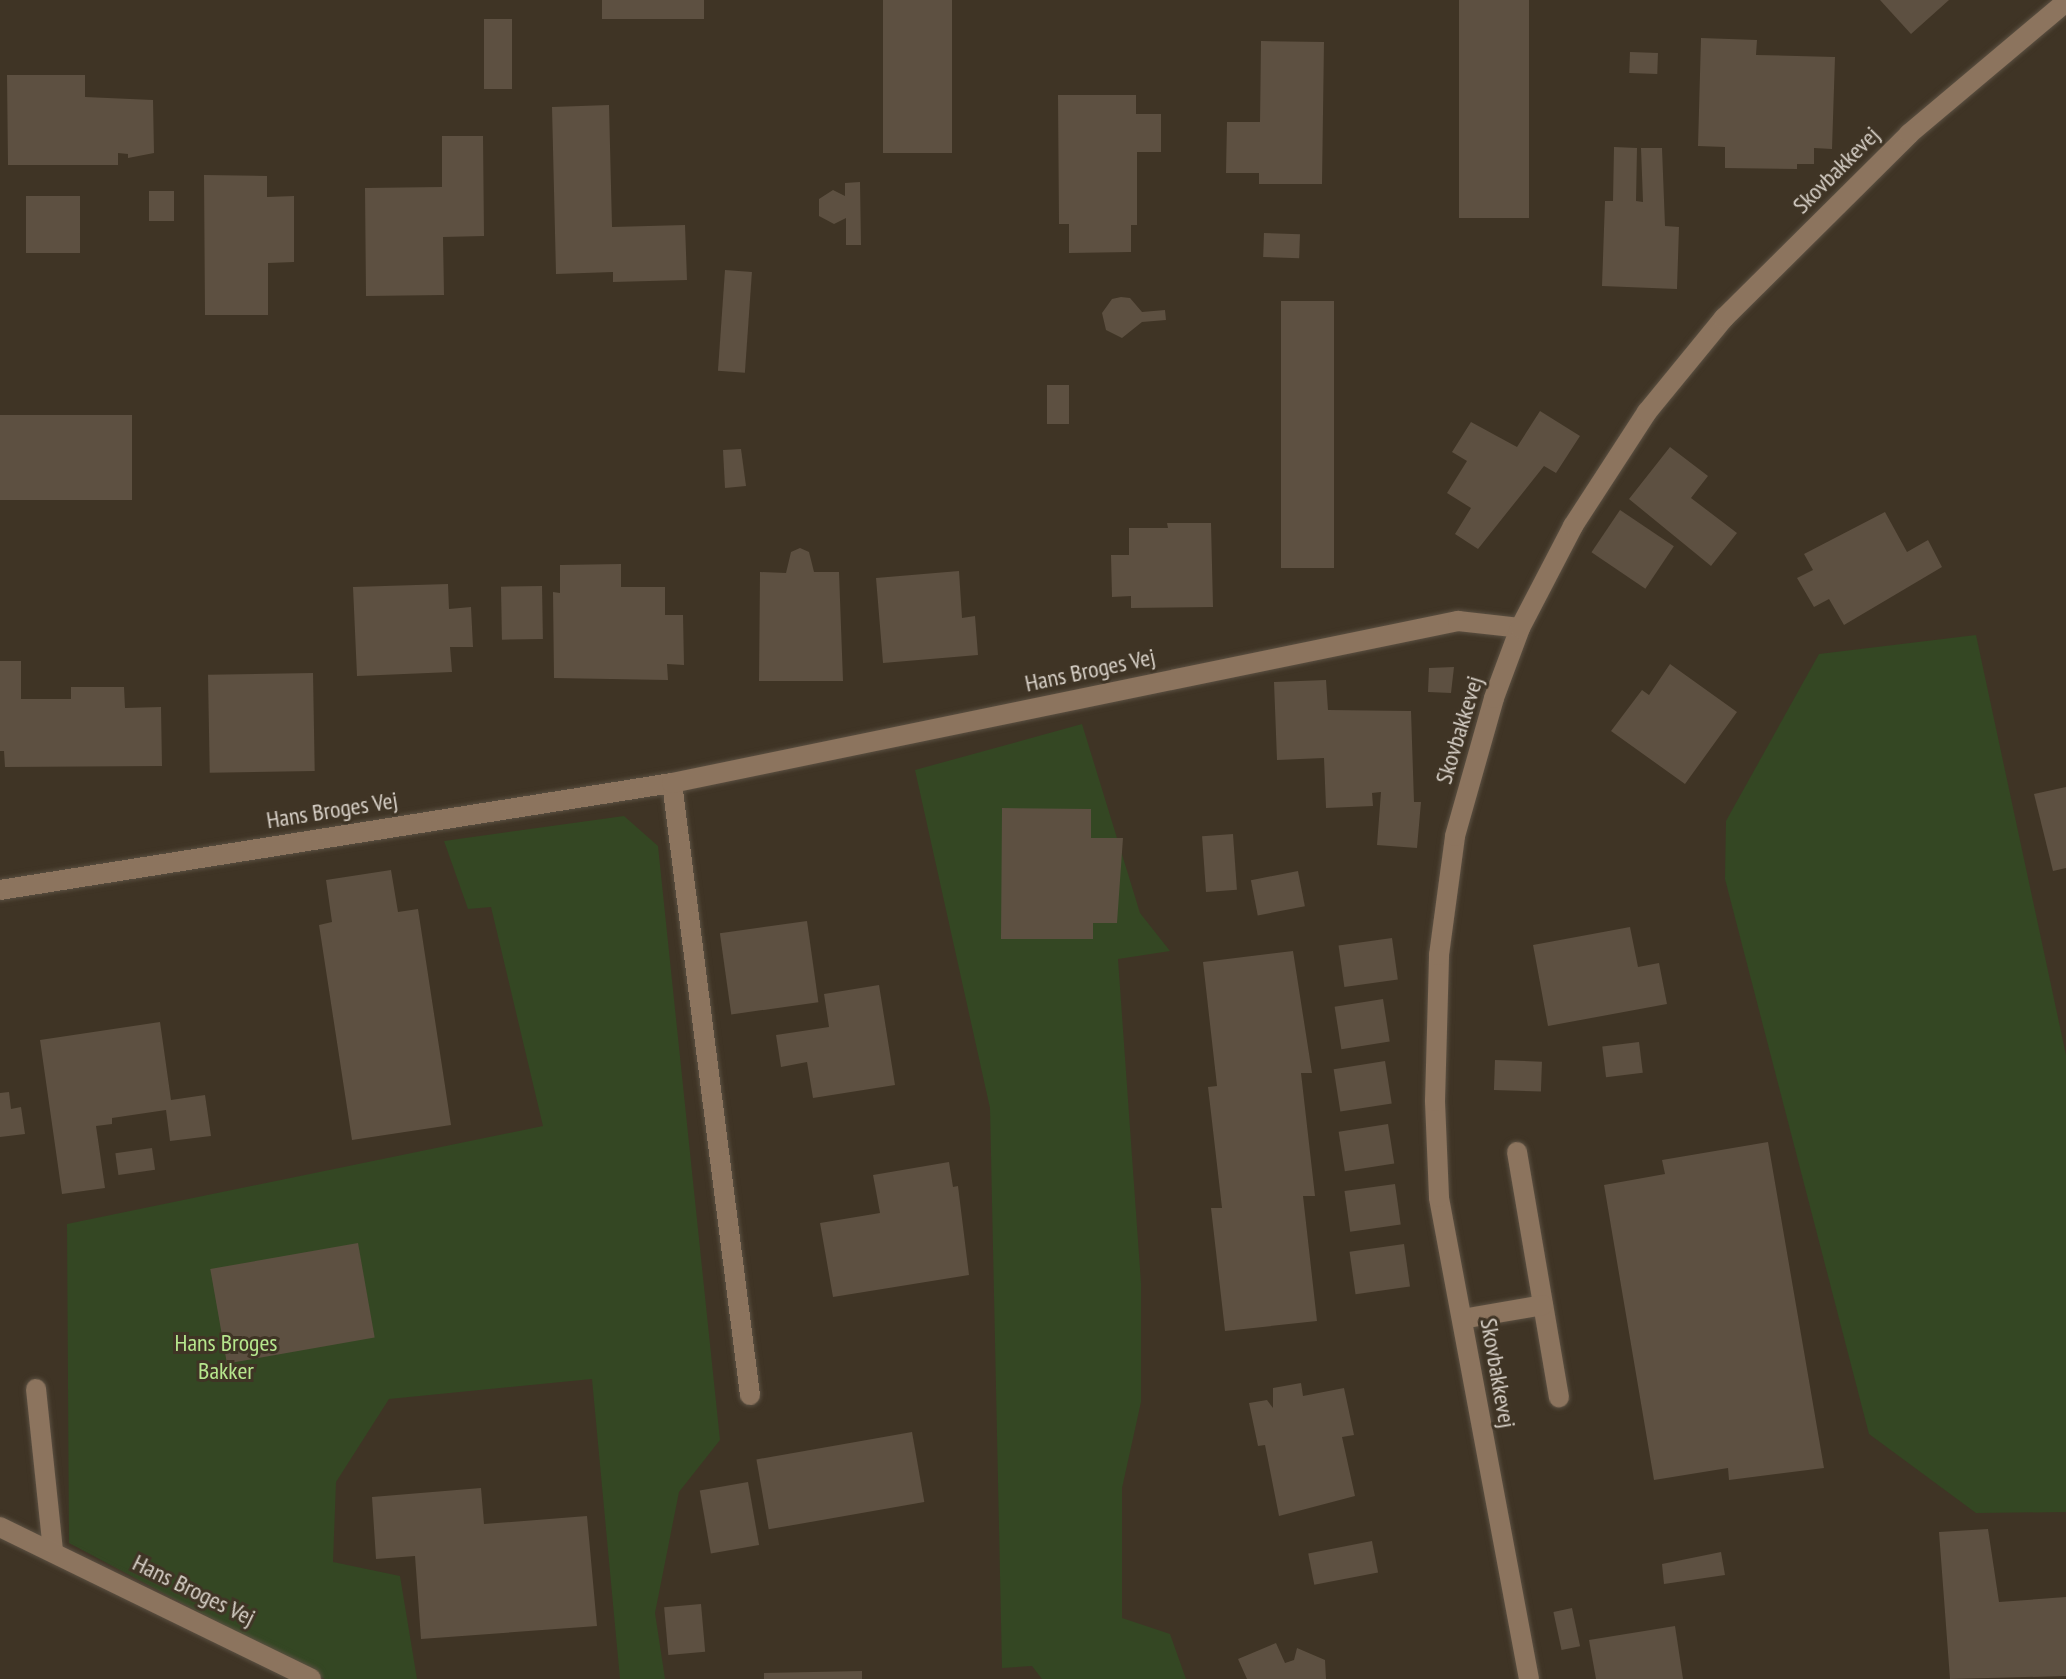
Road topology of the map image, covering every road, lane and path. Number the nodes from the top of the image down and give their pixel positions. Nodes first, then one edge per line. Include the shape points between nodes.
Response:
1 (2066, 2) edge
2 (1520, 628) junction
3 (672, 783) junction
4 (0, 890) edge
5 (1517, 1152) dead end
6 (1543, 1305) junction
7 (1462, 1319) junction
8 (36, 1389) dead end
9 (750, 1395) dead end
10 (1559, 1397) dead end
11 (0, 1527) edge
12 (53, 1551) junction
13 (311, 1679) edge
14 (1529, 1679) edge

1 - 2 street, Skovbakkevej via 1909,134 1724,318 1639,425 1573,526
2 - 3 street, Hans Broges Vej via 1458,621
2 - 7 street, Skovbakkevej via 1455,836 1439,955 1439,1197
3 - 4 street, Hans Broges Vej
3 - 9 street
5 - 6 street
6 - 7 street
6 - 10 street
7 - 14 street, Skovbakkevej
8 - 12 street
11 - 12 street, Hans Broges Vej
12 - 13 street, Hans Broges Vej

